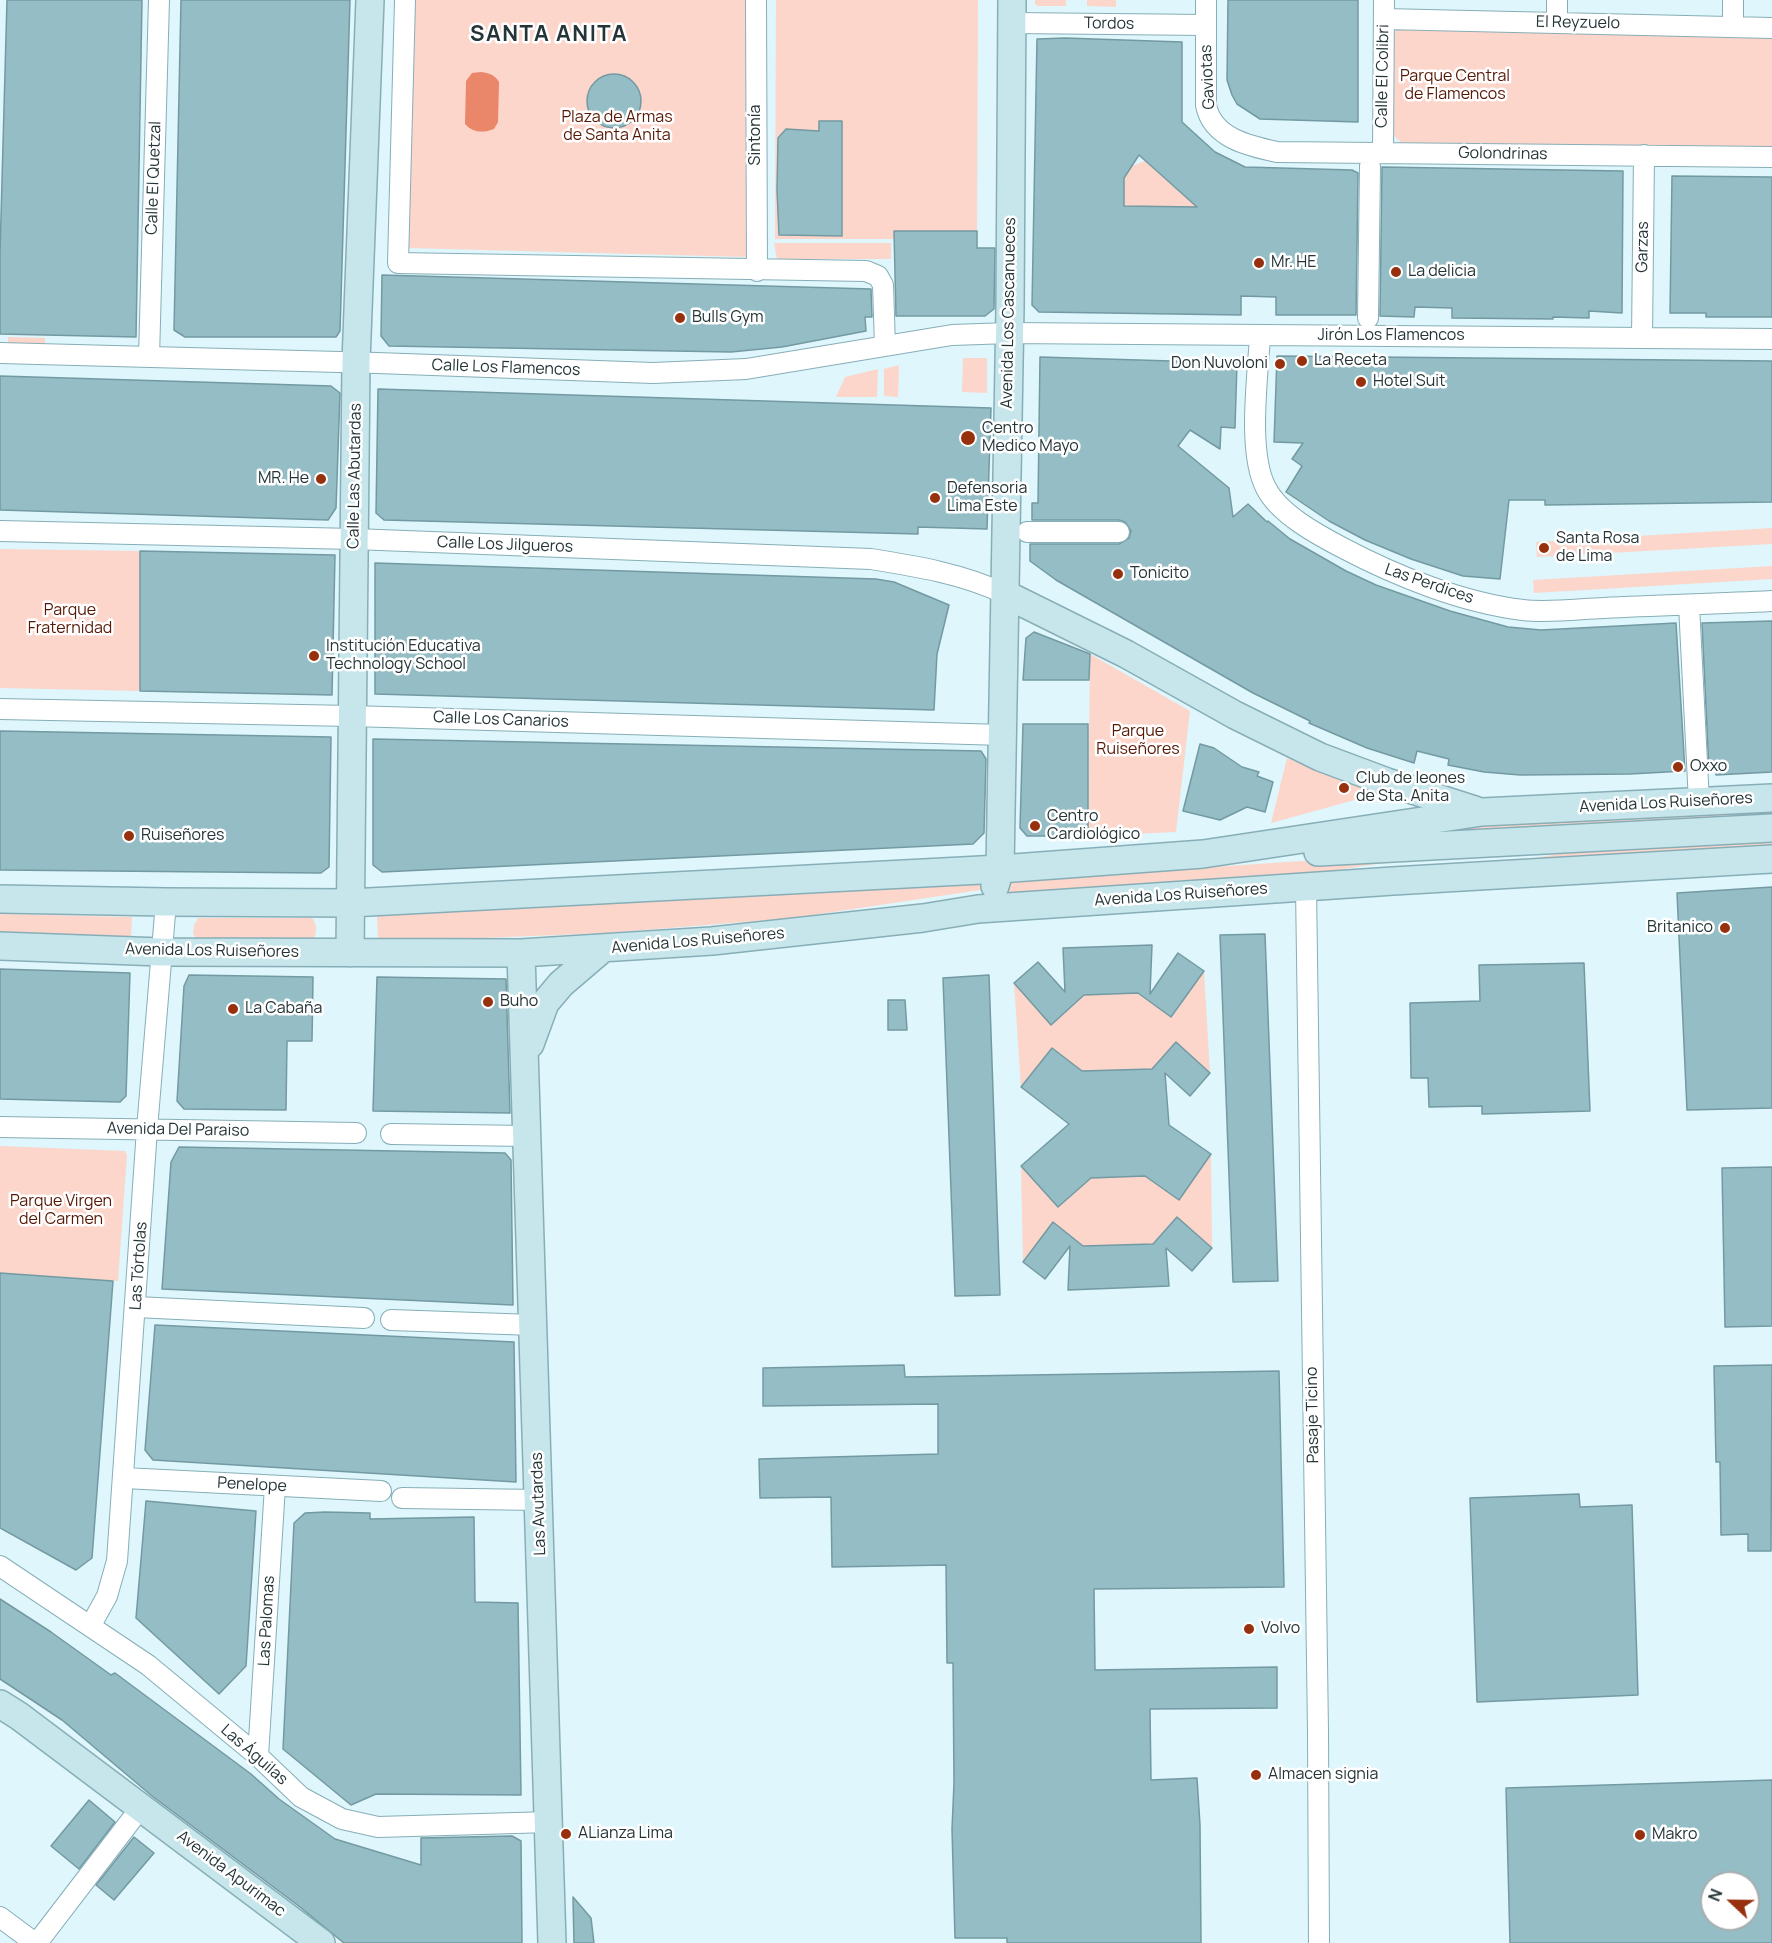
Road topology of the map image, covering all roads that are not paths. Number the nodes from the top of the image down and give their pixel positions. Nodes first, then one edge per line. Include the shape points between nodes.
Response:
1 (159, 0) edge
2 (370, 0) edge
3 (405, 0) edge
4 (756, 0) edge
5 (1206, 0) edge
6 (1557, 0) edge
7 (1733, 0) edge
8 (1384, 9) edge
9 (1012, 12) edge
10 (1557, 23) junction
11 (1206, 25) junction
12 (1733, 27) junction
13 (1772, 28) edge
14 (1236, 141) joint
15 (1644, 155) junction
16 (1772, 157) edge
17 (1376, 159) junction
18 (757, 271) junction
19 (1368, 318) dead end
20 (1009, 333) junction
21 (1260, 335) junction
22 (1642, 338) junction
23 (1772, 339) edge
24 (885, 345) junction
25 (0, 353) edge
26 (149, 357) junction
27 (356, 362) junction
28 (0, 531) edge
29 (1027, 532) dead end
30 (1119, 532) dead end
31 (354, 539) junction
32 (1005, 594) junction
33 (1772, 602) edge
34 (1689, 605) junction
35 (0, 709) edge
36 (351, 716) junction
37 (1003, 735) junction
38 (1772, 798) edge
39 (1699, 802) junction
40 (1482, 812) junction
41 (1772, 828) edge
42 (1595, 838) junction
43 (1203, 854) junction
44 (1772, 859) edge
45 (1000, 869) junction
46 (1393, 881) junction
47 (1306, 887) junction
48 (0, 899) edge
49 (166, 902) junction
50 (350, 903) junction
51 (978, 909) junction
52 (0, 946) edge
53 (602, 949) junction
54 (161, 952) junction
55 (350, 953) junction
56 (521, 953) junction
57 (525, 1065) junction
58 (0, 1127) edge
59 (147, 1130) junction
60 (356, 1133) dead end
61 (391, 1134) dead end
62 (527, 1136) junction
63 (136, 1307) junction
64 (364, 1318) dead end
65 (392, 1320) dead end
66 (533, 1325) junction
67 (123, 1478) junction
68 (275, 1486) junction
69 (381, 1491) dead end
70 (402, 1498) dead end
71 (539, 1500) junction
72 (0, 1566) edge
73 (91, 1625) junction
74 (0, 1704) edge
75 (258, 1756) junction
76 (141, 1806) junction
77 (550, 1822) junction
78 (0, 1917) edge
79 (36, 1943) edge
80 (321, 1943) edge
81 (552, 1943) edge
82 (1319, 1943) edge

1 - 26 street, Calle El Quetzal
2 - 27 main road, Calle Las Abutardas
3 - 18 street via 398,263
4 - 18 street, Sintonía
5 - 11 street, Gaviotas
6 - 10 street
7 - 12 street
8 - 10 street, El Reyzuelo
8 - 17 street, Calle El Colibri
9 - 11 street, Tordos
9 - 20 main road, Avenida Los Cascanueces
10 - 12 street, El Reyzuelo
11 - 14 street, Gaviotas via 1207,114
12 - 13 street, El Reyzuelo
14 - 17 street, Golondrinas via 1277,152
15 - 16 street, Golondrinas
15 - 17 street, Golondrinas
15 - 22 street, Garzas
17 - 19 street, Calle El Colibri
18 - 24 street via 866,271 878,276 883,285
20 - 21 street, Jirón Los Flamencos
20 - 24 street, Calle Los Flamencos via 952,335
20 - 32 main road, Avenida Los Cascanueces
21 - 22 street, Jirón Los Flamencos
21 - 34 street, Las Perdices via 1255,436 1261,477 1276,501 1319,536 1391,571 1457,595 1524,611
22 - 23 street, Jirón Los Flamencos
24 - 27 street, Calle Los Flamencos via 746,369 653,373
25 - 26 street, Calle Los Flamencos
26 - 27 street, Calle Los Flamencos
27 - 31 main road, Calle Las Abutardas
28 - 31 street, Calle Los Jilgueros
29 - 30 street
31 - 32 street, Calle Los Jilgueros via 871,559 941,573
31 - 36 main road, Calle Las Abutardas
32 - 37 main road, Avenida Los Cascanueces
32 - 40 main road via 1320,757
33 - 34 street, Las Perdices
34 - 39 street
35 - 36 street, Calle Los Canarios
36 - 37 street, Calle Los Canarios
36 - 50 main road, Calle Las Abutardas
37 - 45 main road, Avenida Los Cascanueces
38 - 39 main road, Avenida Los Ruiseñores
39 - 40 main road, Avenida Los Ruiseñores
40 - 43 main road, Avenida Los Ruiseñores
41 - 42 main road, Avenida Los Ruiseñores
42 - 43 main road, Avenida Los Ruiseñores
42 - 46 main road, Avenida Los Ruiseñores
43 - 45 main road, Avenida Los Ruiseñores
44 - 46 main road, Avenida Los Ruiseñores
45 - 50 main road, Avenida Los Ruiseñores
45 - 51 main road, Avenida Los Cascanueces via 994,887
46 - 47 main road, Avenida Los Ruiseñores
47 - 51 main road, Avenida Los Ruiseñores
47 - 82 street, Pasaje Ticino
48 - 49 main road, Avenida Los Ruiseñores
49 - 50 main road, Avenida Los Ruiseñores
49 - 54 street, Las Tórtolas
50 - 55 main road, Calle Las Abutardas
51 - 53 main road, Avenida Los Ruiseñores via 712,942
52 - 54 main road, Avenida Los Ruiseñores
53 - 56 main road, Avenida Los Ruiseñores
53 - 57 main road, Las Avutardas via 545,1002
54 - 55 main road, Avenida Los Ruiseñores
54 - 59 street, Las Tórtolas
55 - 56 main road, Avenida Los Ruiseñores
56 - 57 main road, Las Avutardas
57 - 62 main road, Las Avutardas
58 - 59 street, Avenida Del Paraiso
59 - 60 street, Avenida Del Paraiso
59 - 63 street, Las Tórtolas
61 - 62 street
62 - 66 main road, Las Avutardas
63 - 64 street
63 - 67 street, Las Tórtolas
65 - 66 street
66 - 71 main road, Las Avutardas
67 - 68 street, Penelope
67 - 73 street, Las Tórtolas via 117,1561 107,1596
68 - 69 street, Penelope
68 - 75 street, Las Palomas
70 - 71 street
71 - 77 main road, Las Avutardas
72 - 73 street, Las Águilas
73 - 75 street, Las Águilas via 148,1665
74 - 76 main road, Avenida Apurimac
75 - 77 street, Las Águilas via 301,1797 342,1819 378,1827
76 - 79 street
76 - 80 main road, Avenida Apurimac
77 - 81 main road, Las Avutardas
78 - 79 street

